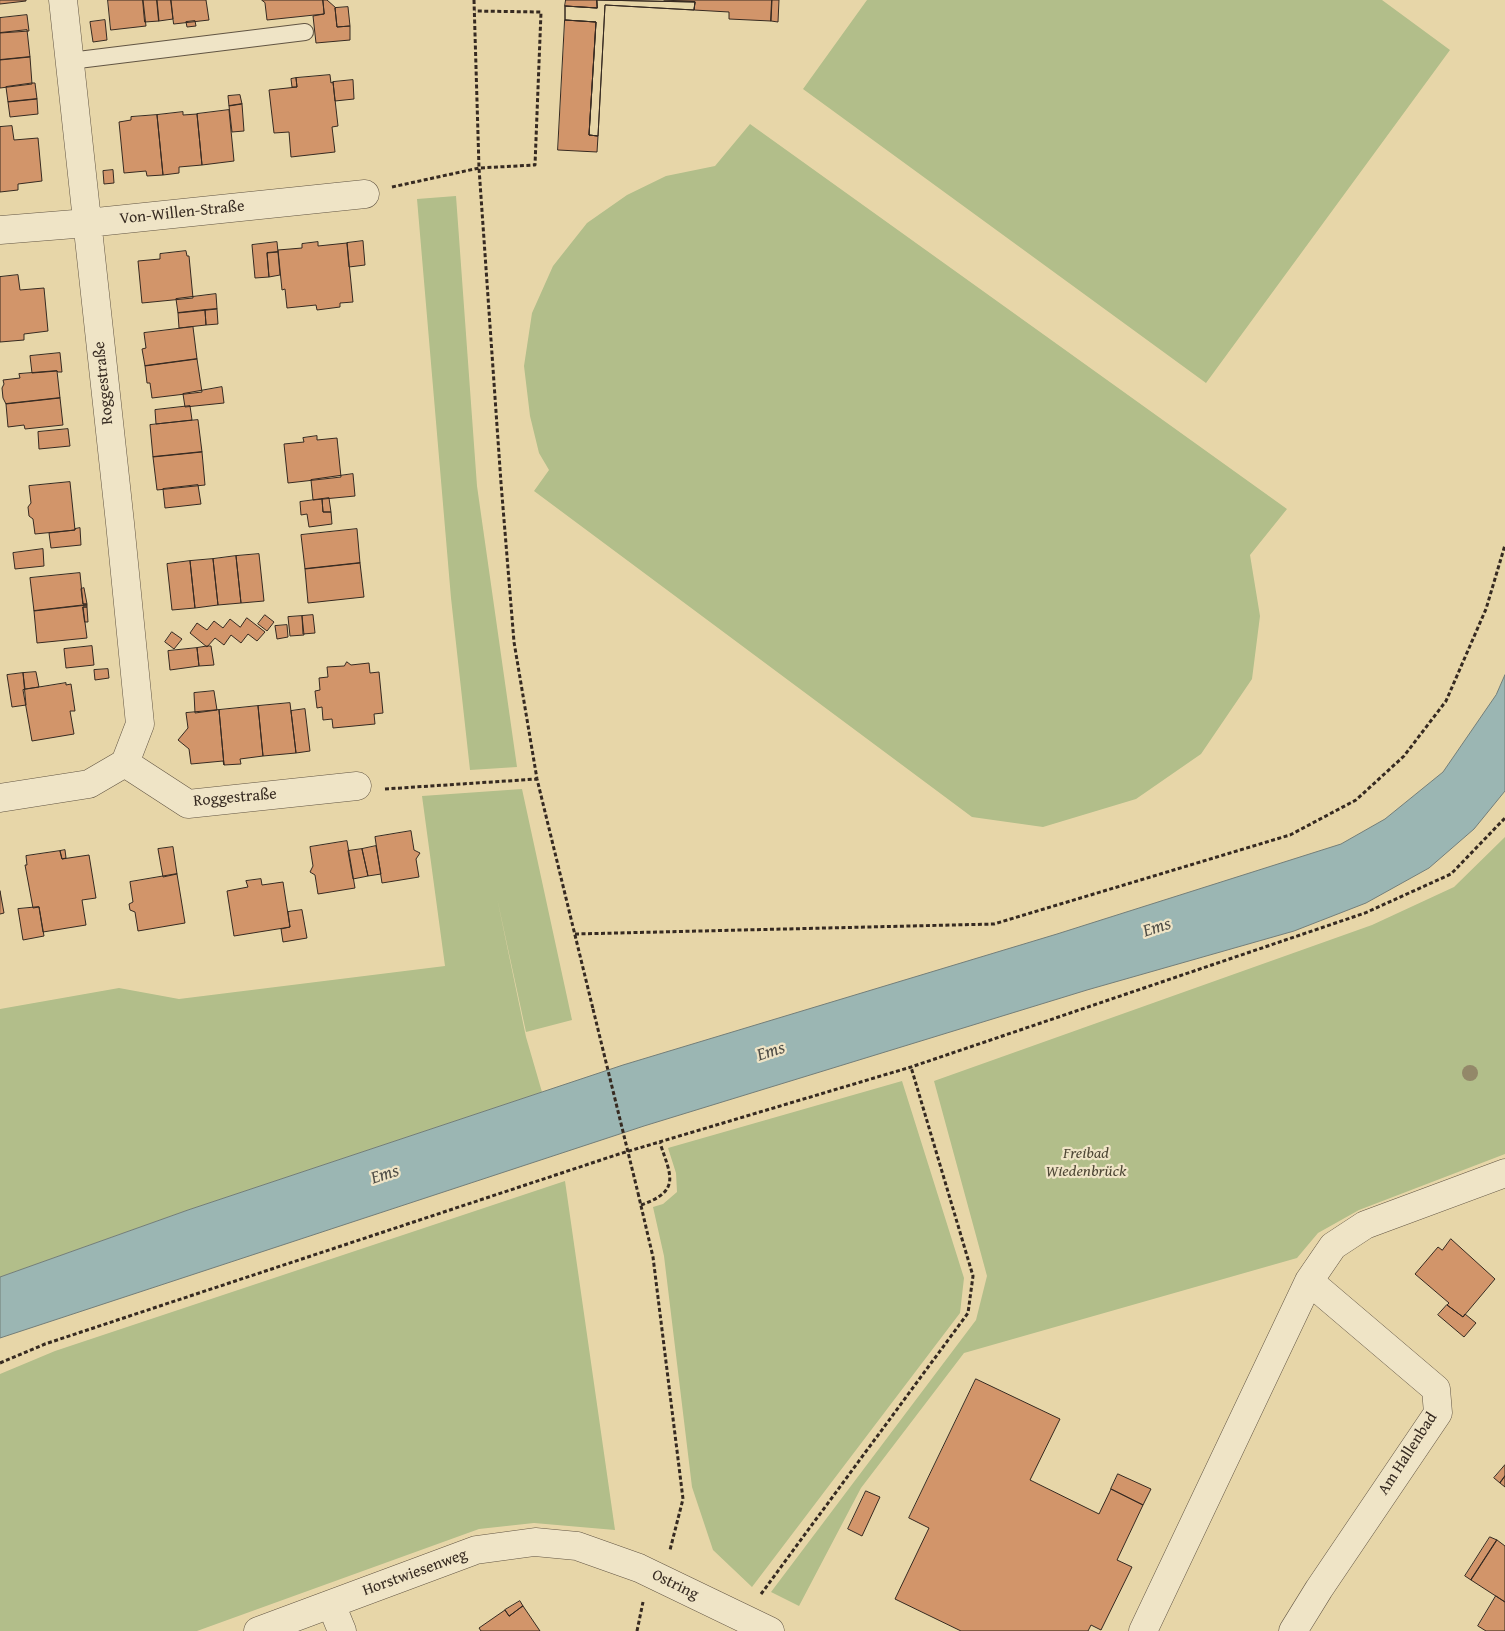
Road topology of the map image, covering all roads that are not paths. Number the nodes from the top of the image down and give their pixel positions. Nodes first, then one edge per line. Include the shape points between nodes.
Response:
1 (63, 0) edge
2 (305, 32) dead end
3 (70, 62) junction
4 (365, 194) road end
5 (87, 223) junction
6 (0, 230) edge
7 (125, 763) junction
8 (357, 786) dead end
9 (0, 798) edge
10 (1505, 1174) edge
11 (1308, 1281) junction
12 (578, 1546) joint
13 (331, 1604) junction
14 (258, 1631) edge
15 (342, 1631) edge
16 (770, 1631) edge
17 (1143, 1631) edge
18 (1293, 1631) edge

1 - 3 street, Roggestraße
2 - 3 lane
3 - 5 street, Roggestraße
4 - 5 street, Von-Willen-Straße
5 - 6 street, Von-Willen-Straße
5 - 7 street, Roggestraße via 140,724
7 - 8 street, Roggestraße via 188,804
7 - 9 street via 89,784
10 - 11 street via 1365,1225 1333,1246
11 - 17 street
11 - 18 street, Am Hallenbad via 1436,1389 1438,1413
12 - 13 street, Horstwiesenweg via 535,1542 476,1550
12 - 16 street, Ostring via 656,1576
13 - 14 street, Horstwiesenweg
13 - 15 street

